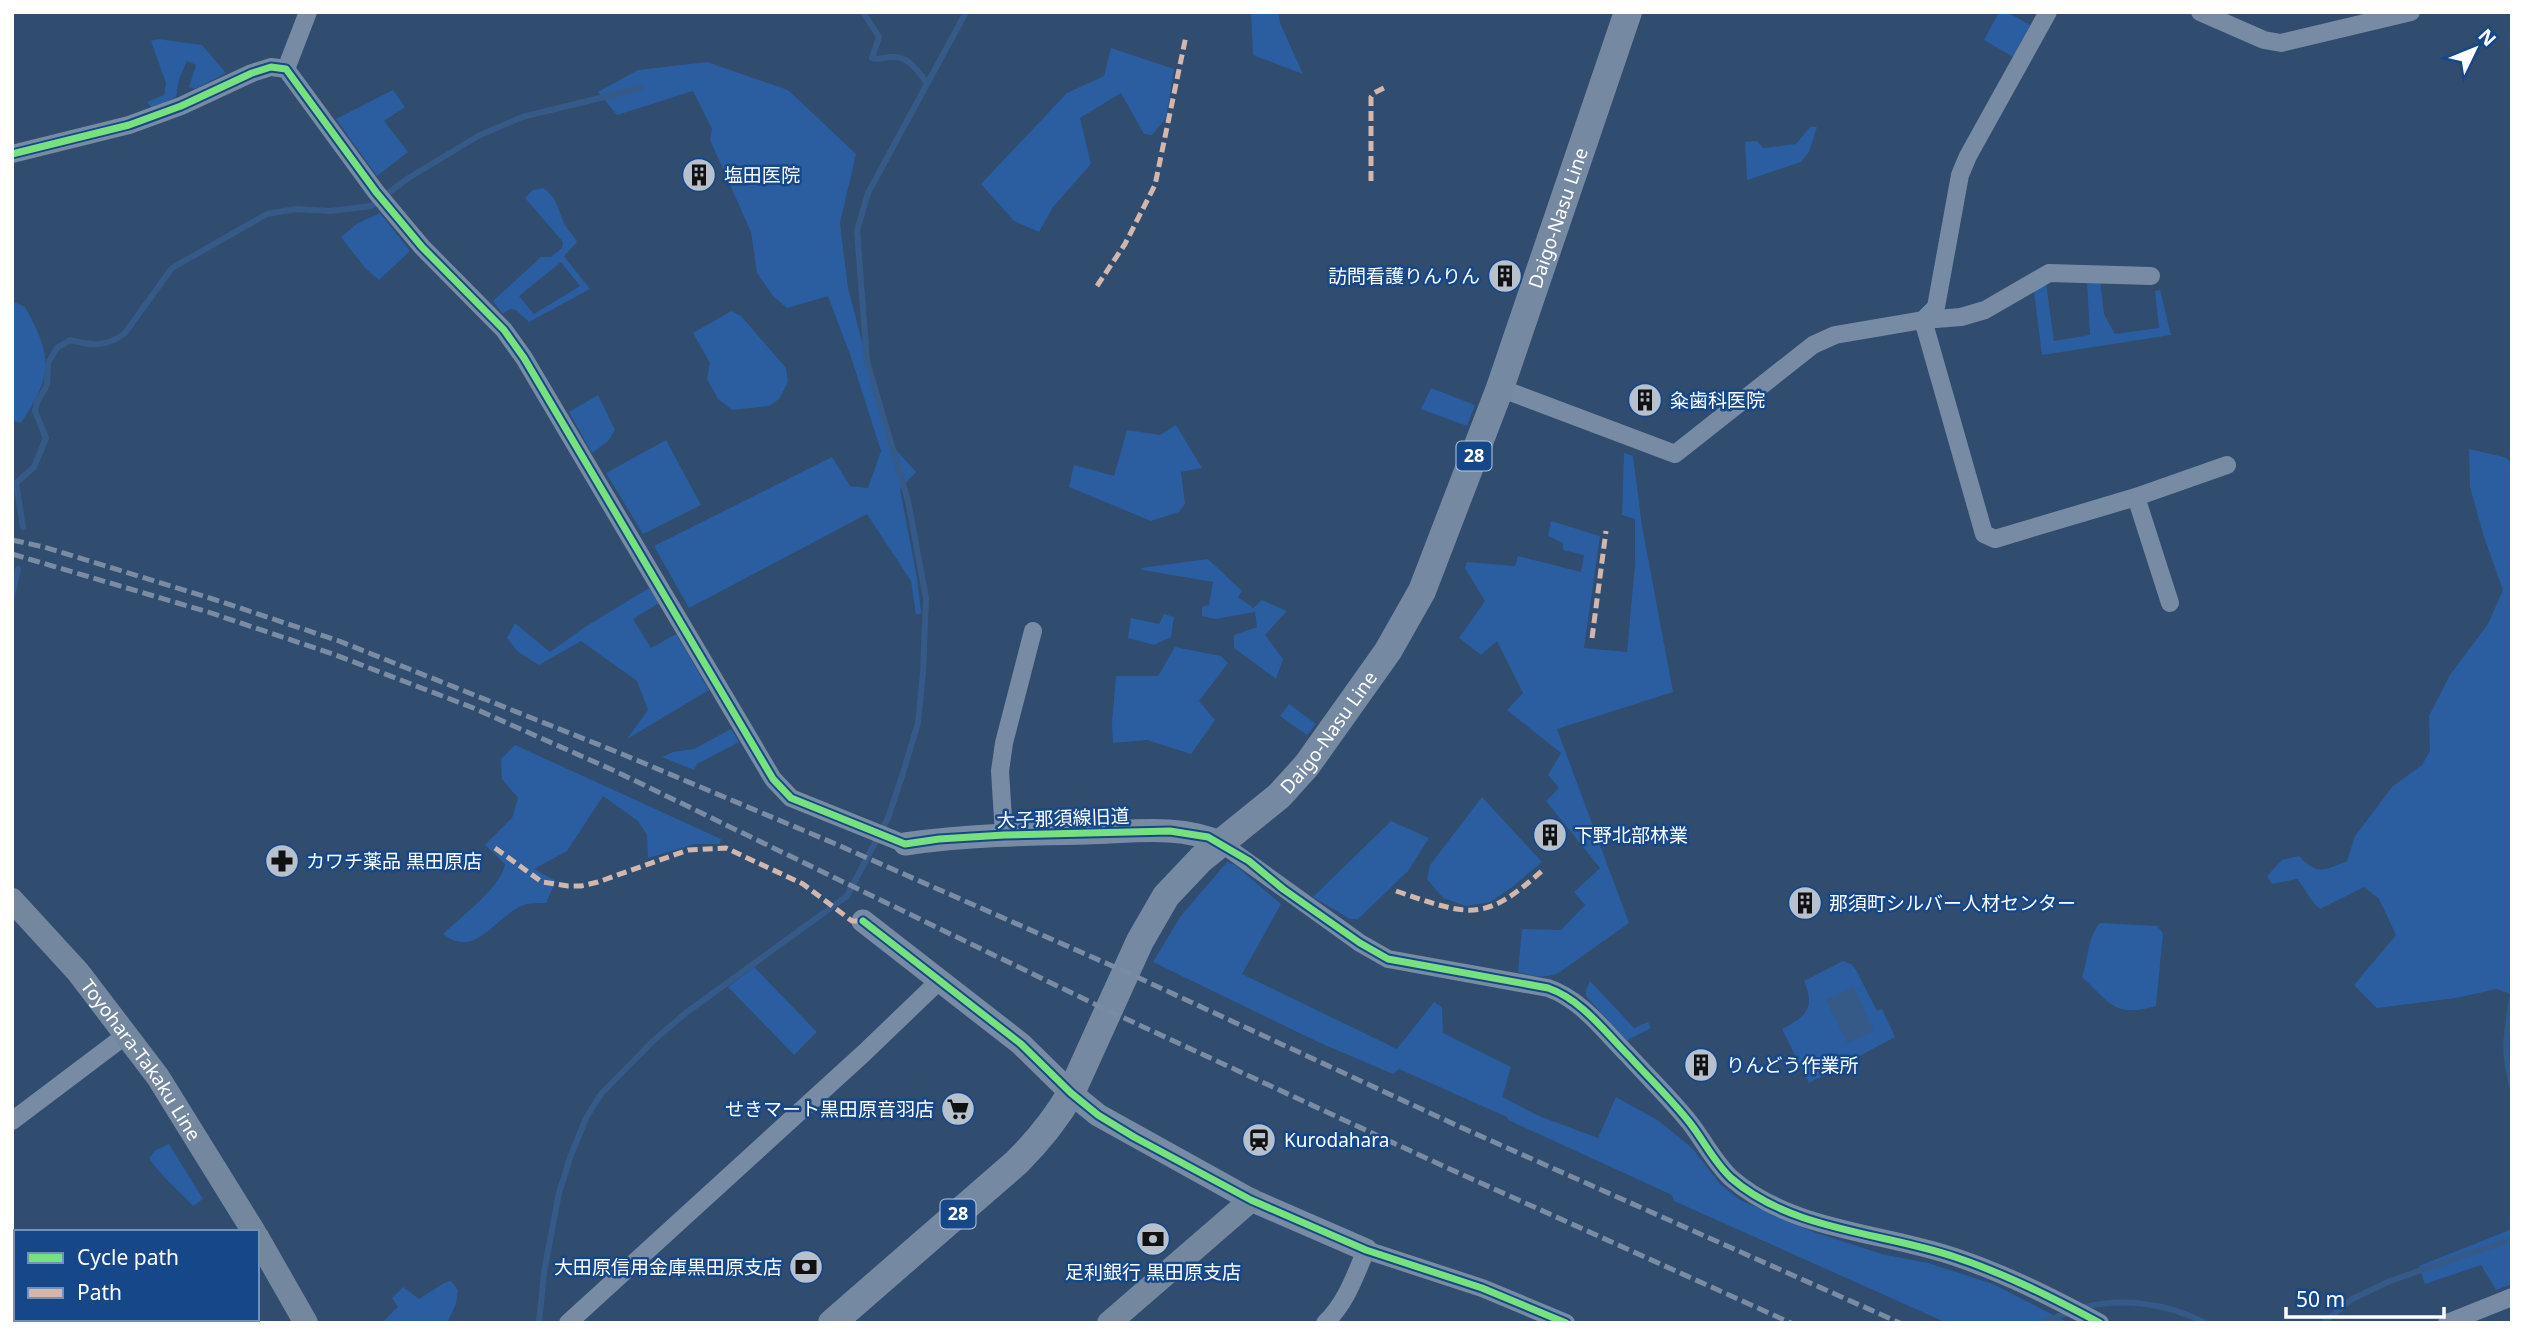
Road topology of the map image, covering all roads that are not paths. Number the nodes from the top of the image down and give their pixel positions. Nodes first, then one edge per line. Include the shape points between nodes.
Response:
1 (308, 12) edge
2 (1628, 12) edge
3 (2048, 12) edge
4 (2200, 12) edge
5 (2411, 12) edge
6 (286, 69) junction
7 (12, 153) edge
8 (2151, 276) dead end
9 (1923, 320) junction
10 (1500, 388) junction
11 (2227, 465) dead end
12 (2136, 496) junction
13 (2170, 603) dead end
14 (1033, 631) dead end
15 (1004, 835) junction
16 (900, 842) joint
17 (1221, 843) junction
18 (12, 900) edge
19 (863, 921) dead end
20 (940, 980) junction
21 (126, 1035) junction
22 (1071, 1093) junction
23 (12, 1121) edge
24 (1251, 1200) junction
25 (253, 1230) edge
26 (259, 1245) edge
27 (1366, 1250) junction
28 (264, 1264) edge
29 (2512, 1297) edge
30 (306, 1323) edge
31 (568, 1323) edge
32 (832, 1323) edge
33 (1109, 1323) edge
34 (1325, 1323) edge
35 (1566, 1323) edge
36 (2100, 1323) edge
37 (2447, 1323) edge

1 - 6 street
2 - 10 main road, Daigo-Nasu Line / 28
3 - 9 street via 1968,156 1936,306
4 - 5 street via 2281,43
6 - 7 street via 271,67 252,73 129,125
6 - 16 street via 384,201 422,247 504,330 524,358 773,779 791,798
8 - 9 street via 2049,273 1986,310
9 - 10 street via 1835,335 1813,345 1675,454
9 - 12 street via 1984,534 1995,539
10 - 17 main road, Daigo-Nasu Line / 28 via 1422,590 1388,651 1293,781
11 - 12 street
12 - 13 street
14 - 15 street via 1000,771
15 - 16 street, 大子那須線旧道
15 - 17 street, 大子那須線旧道 via 1170,831 1208,836
17 - 22 main road, Daigo-Nasu Line / 28 via 1183,877 1153,917
17 - 36 street via 1388,959 1549,988 1566,996 1676,1105 1730,1177 1755,1196 1780,1209 1955,1256 2040,1291
18 - 21 main road, Toyohara-Takaku Line via 78,972
19 - 20 street
20 - 22 street via 1021,1044
20 - 31 street
21 - 23 street
21 - 25 main road, Toyohara-Takaku Line via 158,1077
22 - 24 street via 1098,1115
22 - 32 main road, Daigo-Nasu Line / 28 via 1060,1113 1017,1163
24 - 27 street
24 - 33 main road
26 - 28 main road
27 - 34 street via 1339,1309
27 - 35 street via 1482,1287
28 - 30 main road
29 - 37 street

